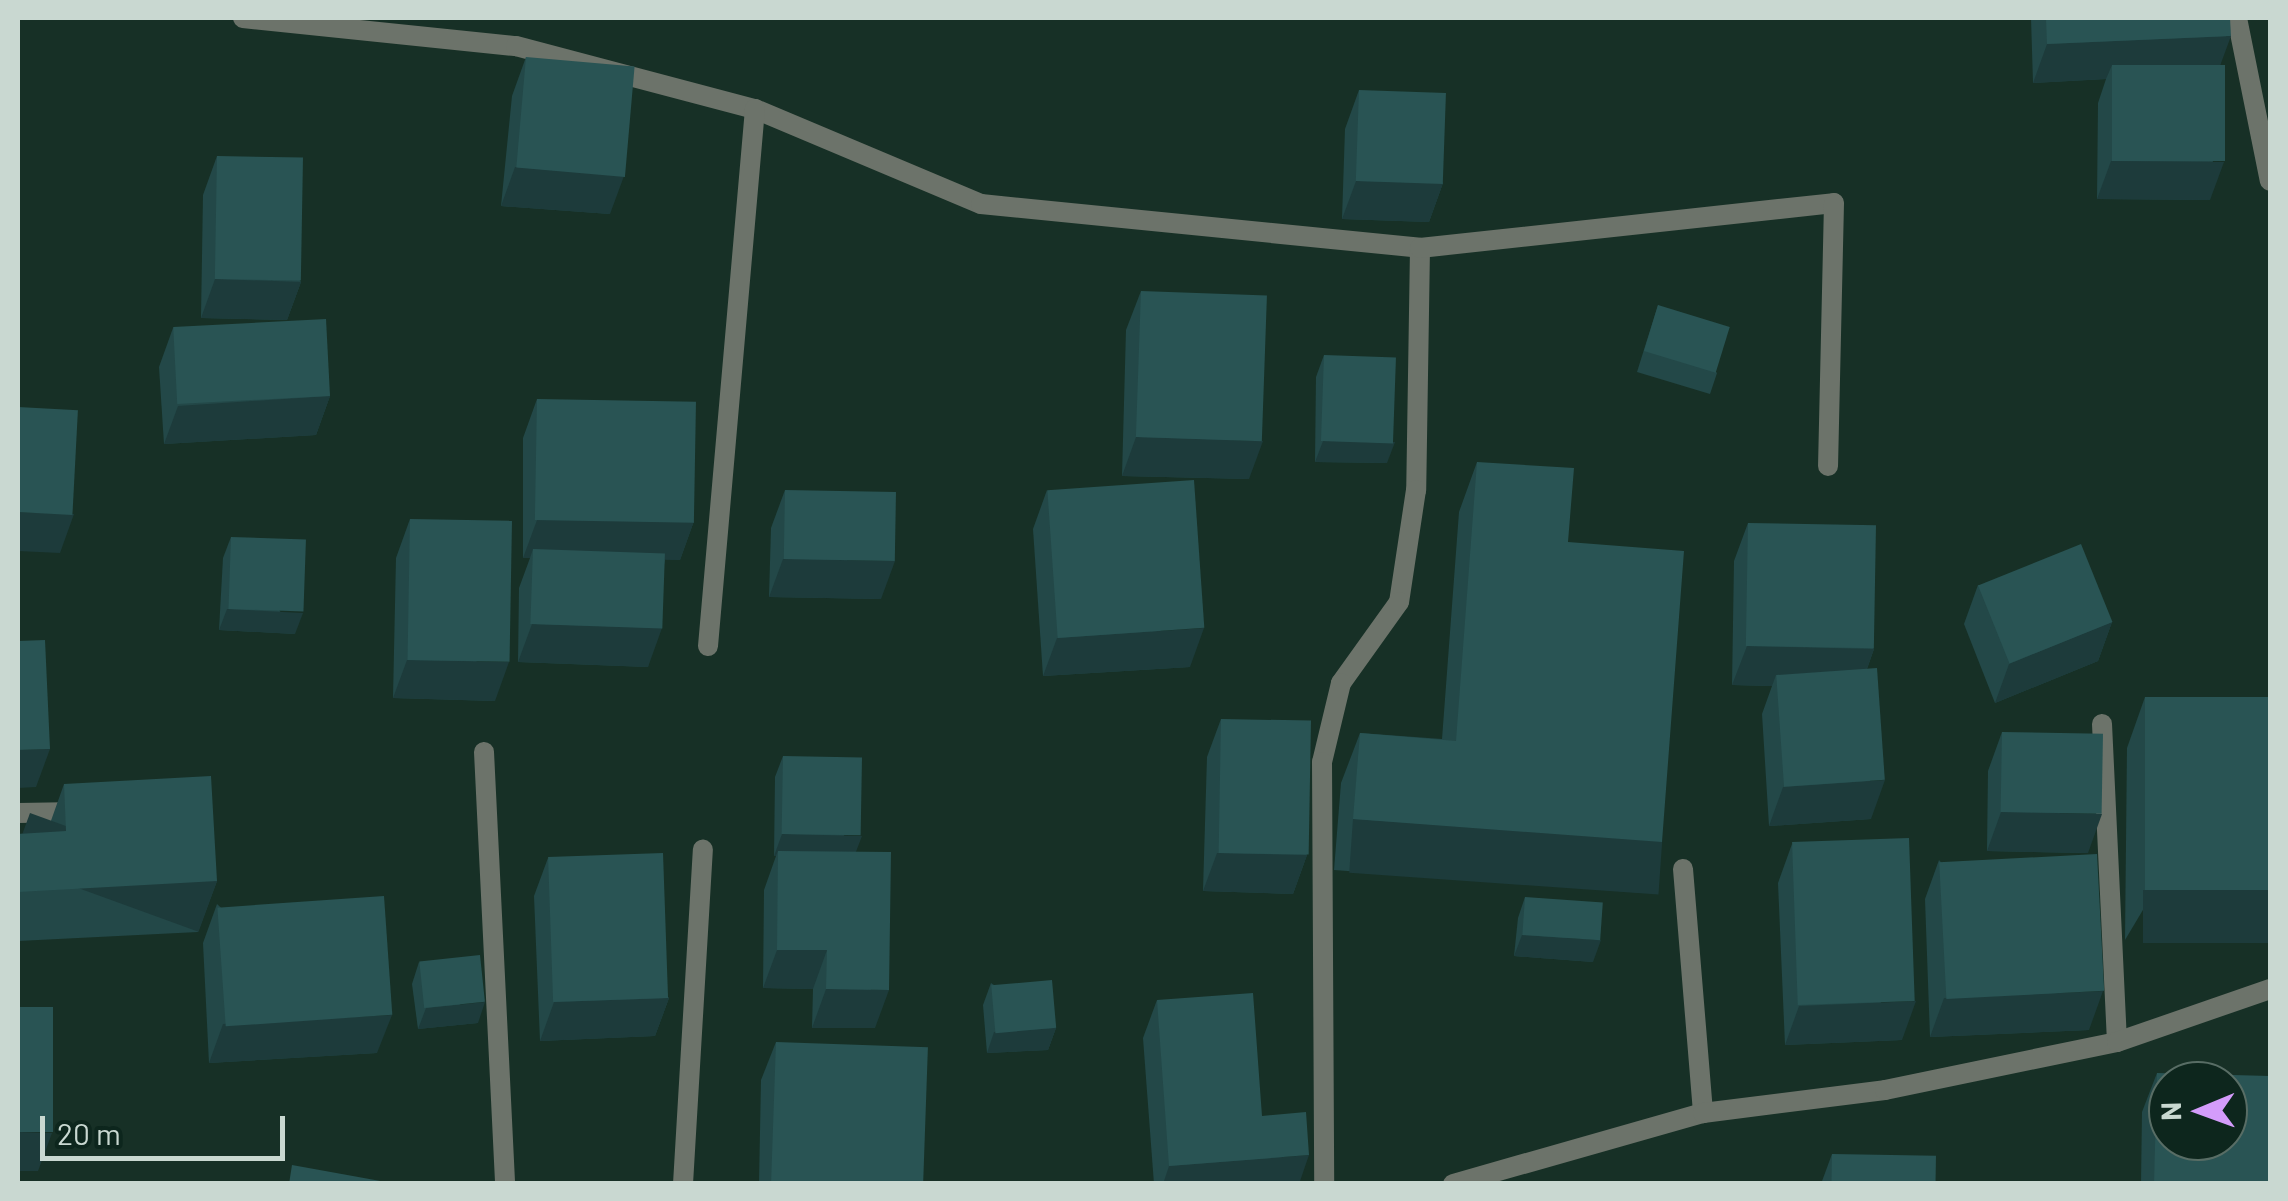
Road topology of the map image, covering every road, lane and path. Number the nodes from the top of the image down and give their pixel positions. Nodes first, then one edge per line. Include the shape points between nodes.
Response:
1 (243, 18) edge
2 (2237, 18) edge
3 (756, 109) junction
4 (2270, 181) edge
5 (1420, 248) junction
6 (1828, 466) dead end
7 (708, 646) dead end
8 (2102, 724) dead end
9 (484, 752) dead end
10 (18, 812) edge
11 (78, 812) edge
12 (703, 850) dead end
13 (1683, 870) dead end
14 (2270, 990) edge
15 (2117, 1042) junction
16 (1703, 1112) junction
17 (505, 1184) edge
18 (683, 1184) edge
19 (1324, 1184) edge
20 (1452, 1184) edge

1 - 3 street via 516,46
2 - 4 street
3 - 5 street via 982,204
3 - 7 street
5 - 6 street via 1834,202
5 - 19 street via 1416,490 1399,602 1341,683 1322,762
8 - 15 street
9 - 17 street
10 - 11 street
12 - 18 street
13 - 16 street
14 - 15 street
15 - 16 street via 1885,1090
16 - 20 street

